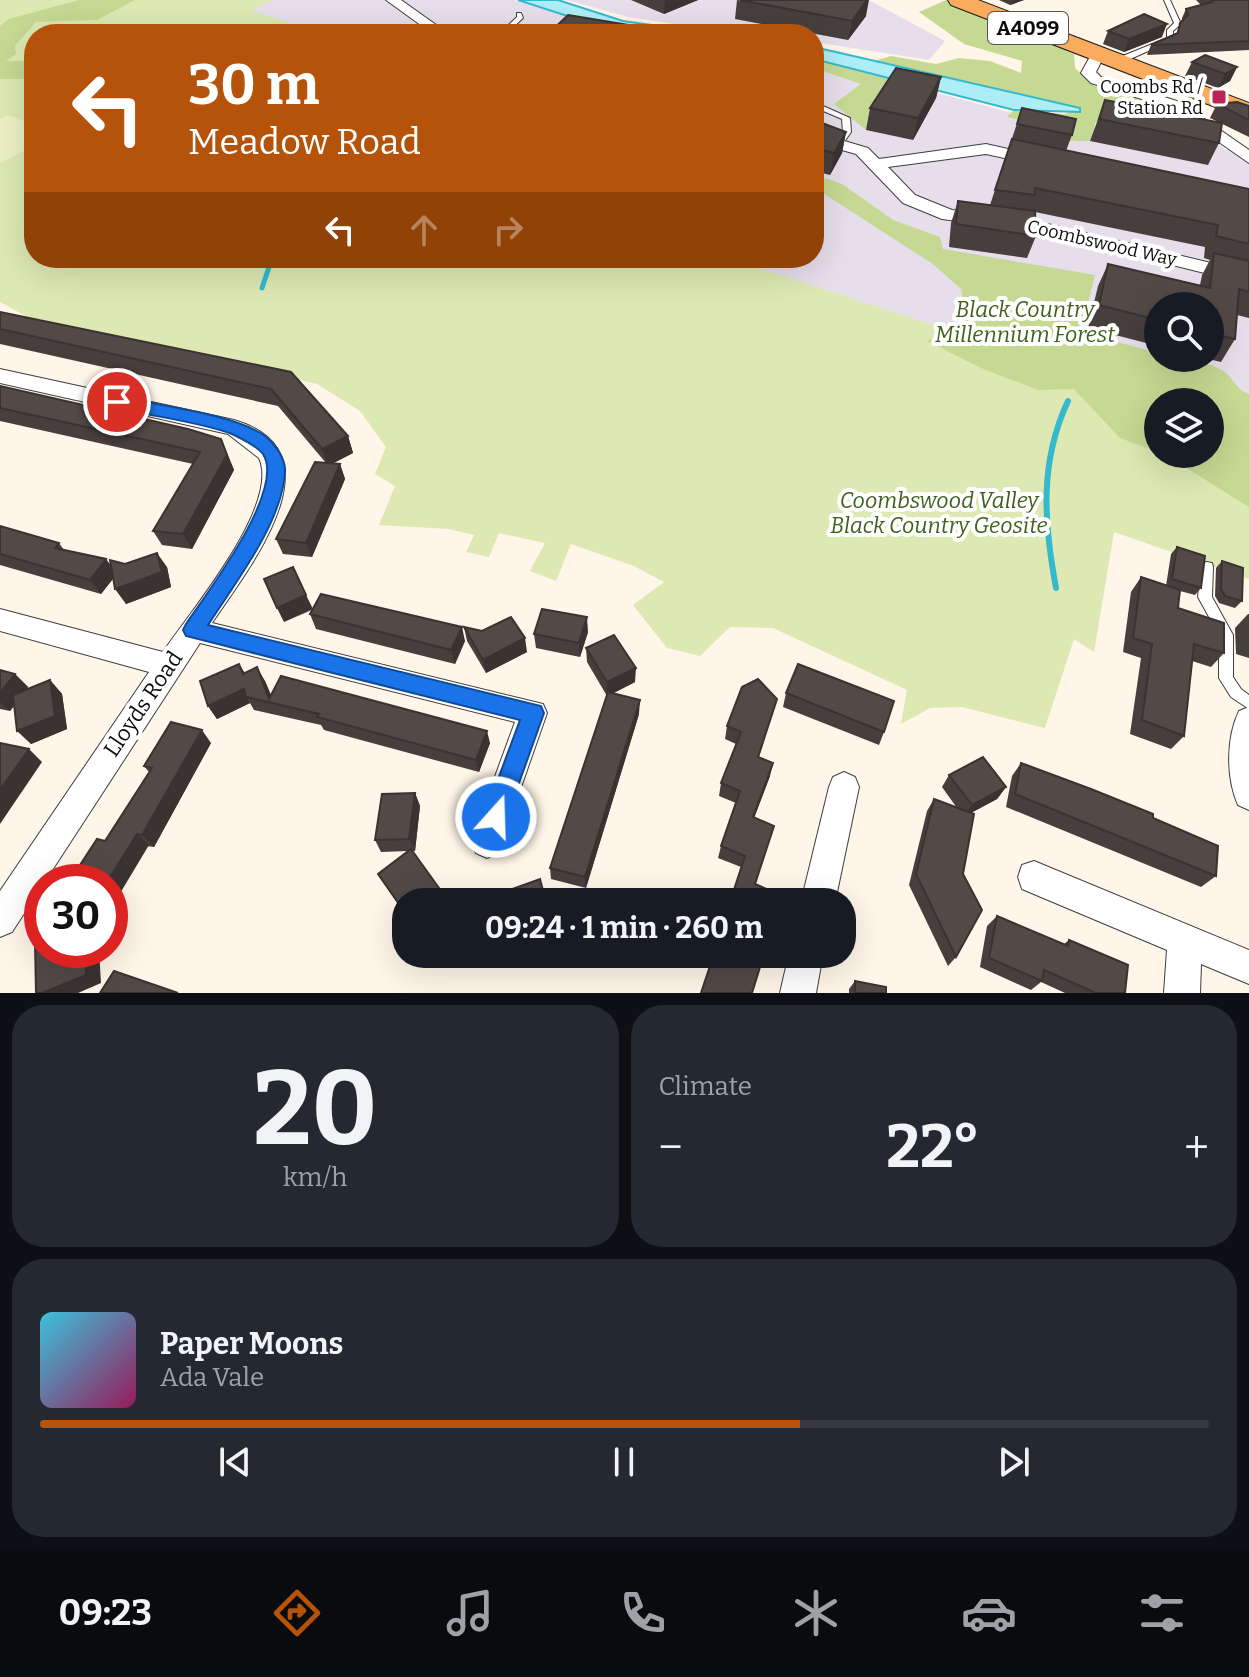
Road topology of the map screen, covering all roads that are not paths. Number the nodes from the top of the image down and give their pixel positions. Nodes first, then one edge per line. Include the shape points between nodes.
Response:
1 (392, 0) edge
2 (959, 0) edge
3 (1167, 0) edge
4 (519, 14) dead end
5 (427, 24) edge
6 (513, 24) edge
7 (1114, 68) junction
8 (824, 108) edge
9 (1249, 112) edge
10 (824, 139) edge
11 (839, 143) junction
12 (1249, 158) edge
13 (877, 164) junction
14 (1056, 164) edge
15 (1249, 278) edge
16 (0, 376) edge
17 (1207, 567) edge
18 (0, 620) edge
19 (194, 630) junction
20 (168, 665) junction
21 (1249, 703) edge
22 (1249, 720) edge
23 (844, 787) dead end
24 (1249, 795) edge
25 (487, 842) dead end
26 (1034, 877) dead end
27 (821, 888) edge
28 (0, 920) edge
29 (1185, 941) junction
30 (1249, 967) edge
31 (803, 968) edge
32 (798, 993) edge
33 (1182, 993) edge

1 - 5 street
2 - 7 main road, A4099
3 - 7 lane via 1178,24 1170,30 1171,39
4 - 6 lane
7 - 9 main road, A4099
7 - 12 street
8 - 11 lane via 846,118 847,132
10 - 11 street, Coombswood Way
11 - 13 street, Coombswood Way via 862,151
13 - 14 street via 986,149
13 - 15 street, Coombswood Way via 909,199 948,215 1035,226
16 - 19 street, Lloyds Road via 234,428 270,452 277,470 247,549
17 - 21 lane via 1205,597 1226,635 1226,678
18 - 20 street
19 - 20 street, Lloyds Road
19 - 25 street via 533,713
20 - 28 street, Lloyds Road
22 - 24 street via 1244,747
23 - 27 street
26 - 29 street
29 - 30 street
29 - 33 street
31 - 32 street

